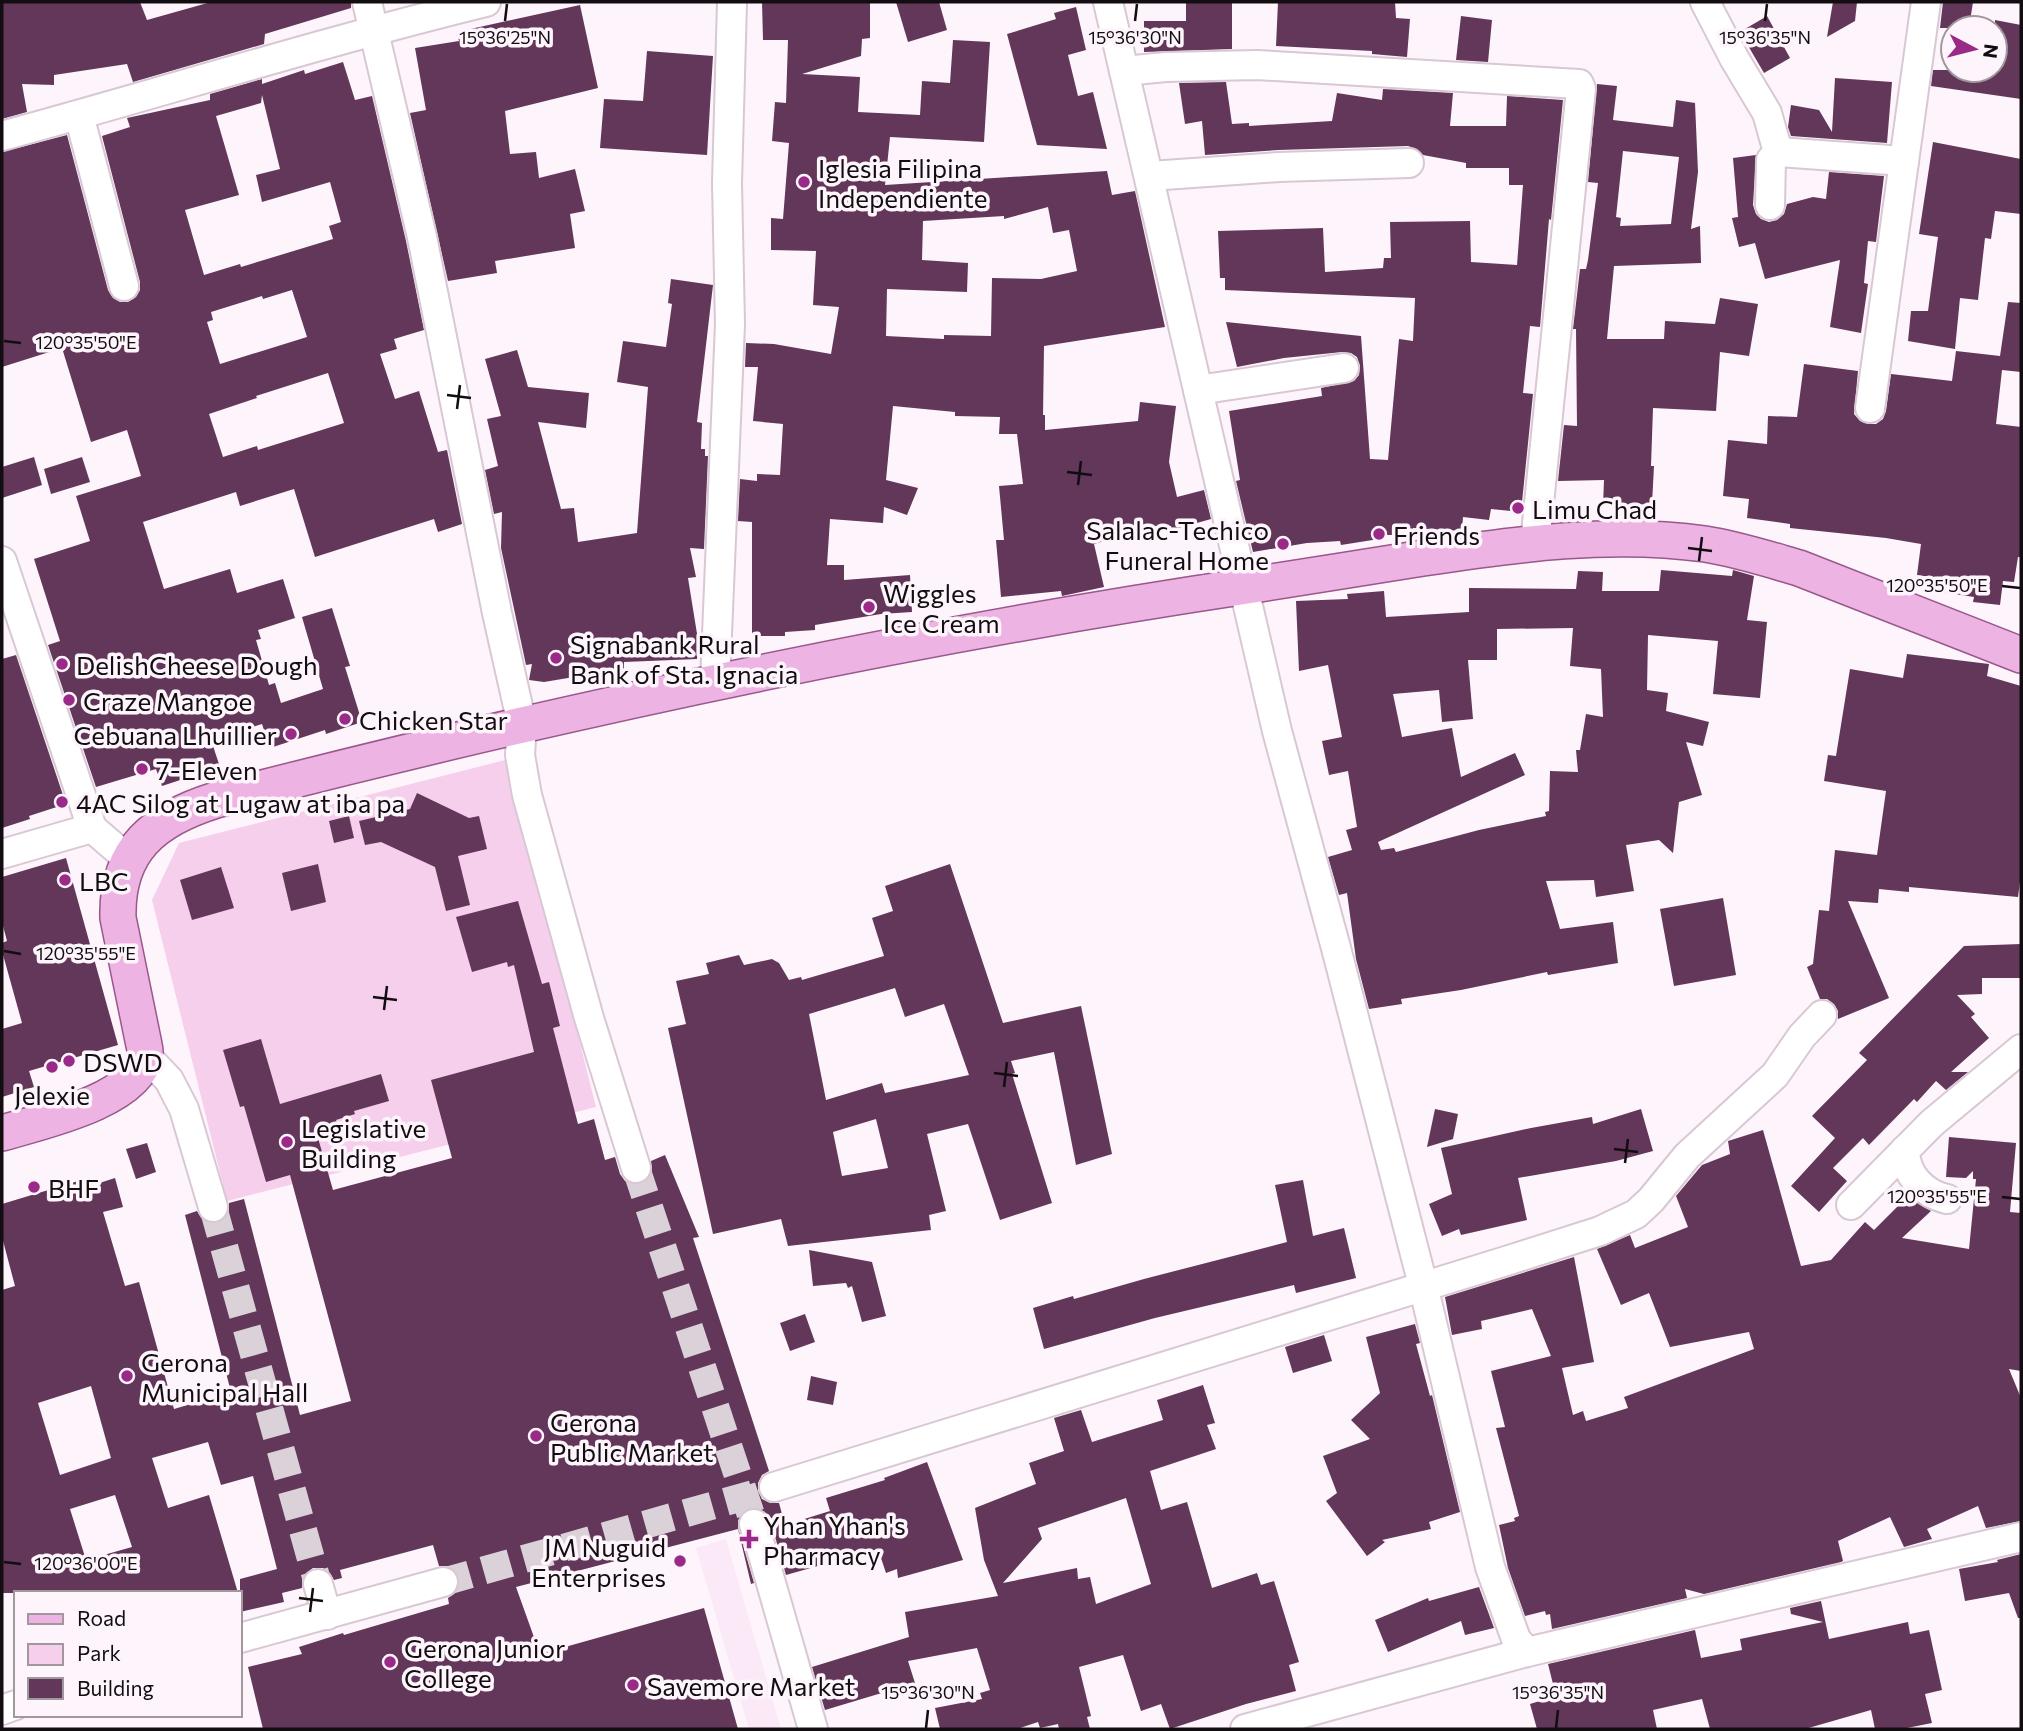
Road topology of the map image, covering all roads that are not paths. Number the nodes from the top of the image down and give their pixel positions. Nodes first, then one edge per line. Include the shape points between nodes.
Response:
1 (367, 2) edge
2 (486, 2) edge
3 (732, 2) edge
4 (1108, 2) edge
5 (1705, 2) edge
6 (1926, 2) edge
7 (373, 30) junction
8 (1124, 71) junction
9 (79, 115) junction
10 (2, 136) edge
11 (1778, 152) junction
12 (1904, 161) junction
13 (1409, 163) dead end
14 (1150, 176) junction
15 (1770, 205) dead end
16 (124, 286) dead end
17 (1345, 368) dead end
18 (1198, 390) junction
19 (1870, 408) dead end
20 (1535, 543) junction
21 (2, 561) edge
22 (1243, 586) junction
23 (8, 602) edge
24 (2021, 655) edge
25 (715, 682) junction
26 (522, 724) junction
27 (92, 828) junction
28 (2, 854) edge
29 (128, 859) junction
30 (1822, 1016) dead end
31 (2021, 1049) edge
32 (145, 1055) junction
33 (2, 1133) edge
34 (1905, 1150) junction
35 (636, 1168) tunnel mouth
36 (1947, 1199) dead end
37 (1850, 1205) dead end
38 (213, 1207) tunnel mouth
39 (1423, 1285) junction
40 (774, 1487) tunnel mouth
41 (754, 1524) tunnel mouth
42 (2021, 1537) edge
43 (443, 1582) tunnel mouth
44 (318, 1584) tunnel mouth
45 (327, 1615) junction
46 (242, 1637) edge
47 (1527, 1652) junction
48 (813, 1729) edge
49 (1245, 1729) edge

1 - 7 street
2 - 7 street
3 - 25 street via 727,184 730,324
4 - 8 street
5 - 11 street via 1767,113
6 - 12 street
7 - 9 street
7 - 26 street via 422,237
8 - 14 street
8 - 20 street via 1256,65 1579,84
9 - 10 street
9 - 16 street
11 - 12 street
11 - 15 street via 1771,160
12 - 19 street
13 - 14 street
14 - 18 street
17 - 18 street
18 - 22 street
20 - 22 main road
20 - 24 main road via 1610,538 1724,547 1799,568
21 - 23 street
22 - 25 main road
22 - 39 street
23 - 27 street
25 - 26 main road
26 - 29 main road via 202,805 158,827
26 - 35 street via 520,755 527,795
27 - 28 street
27 - 29 street
29 - 32 main road via 117,898 118,918
30 - 39 street via 1775,1075 1687,1156 1636,1214 1591,1234
31 - 34 street
32 - 33 main road via 129,1082 113,1093
32 - 38 street via 169,1080 184,1109
34 - 36 street via 1916,1181 1927,1192
34 - 37 street
39 - 40 street
39 - 47 street via 1490,1566 1516,1639
41 - 48 street
42 - 47 street
43 - 45 street
44 - 45 street
45 - 46 street
47 - 49 street

